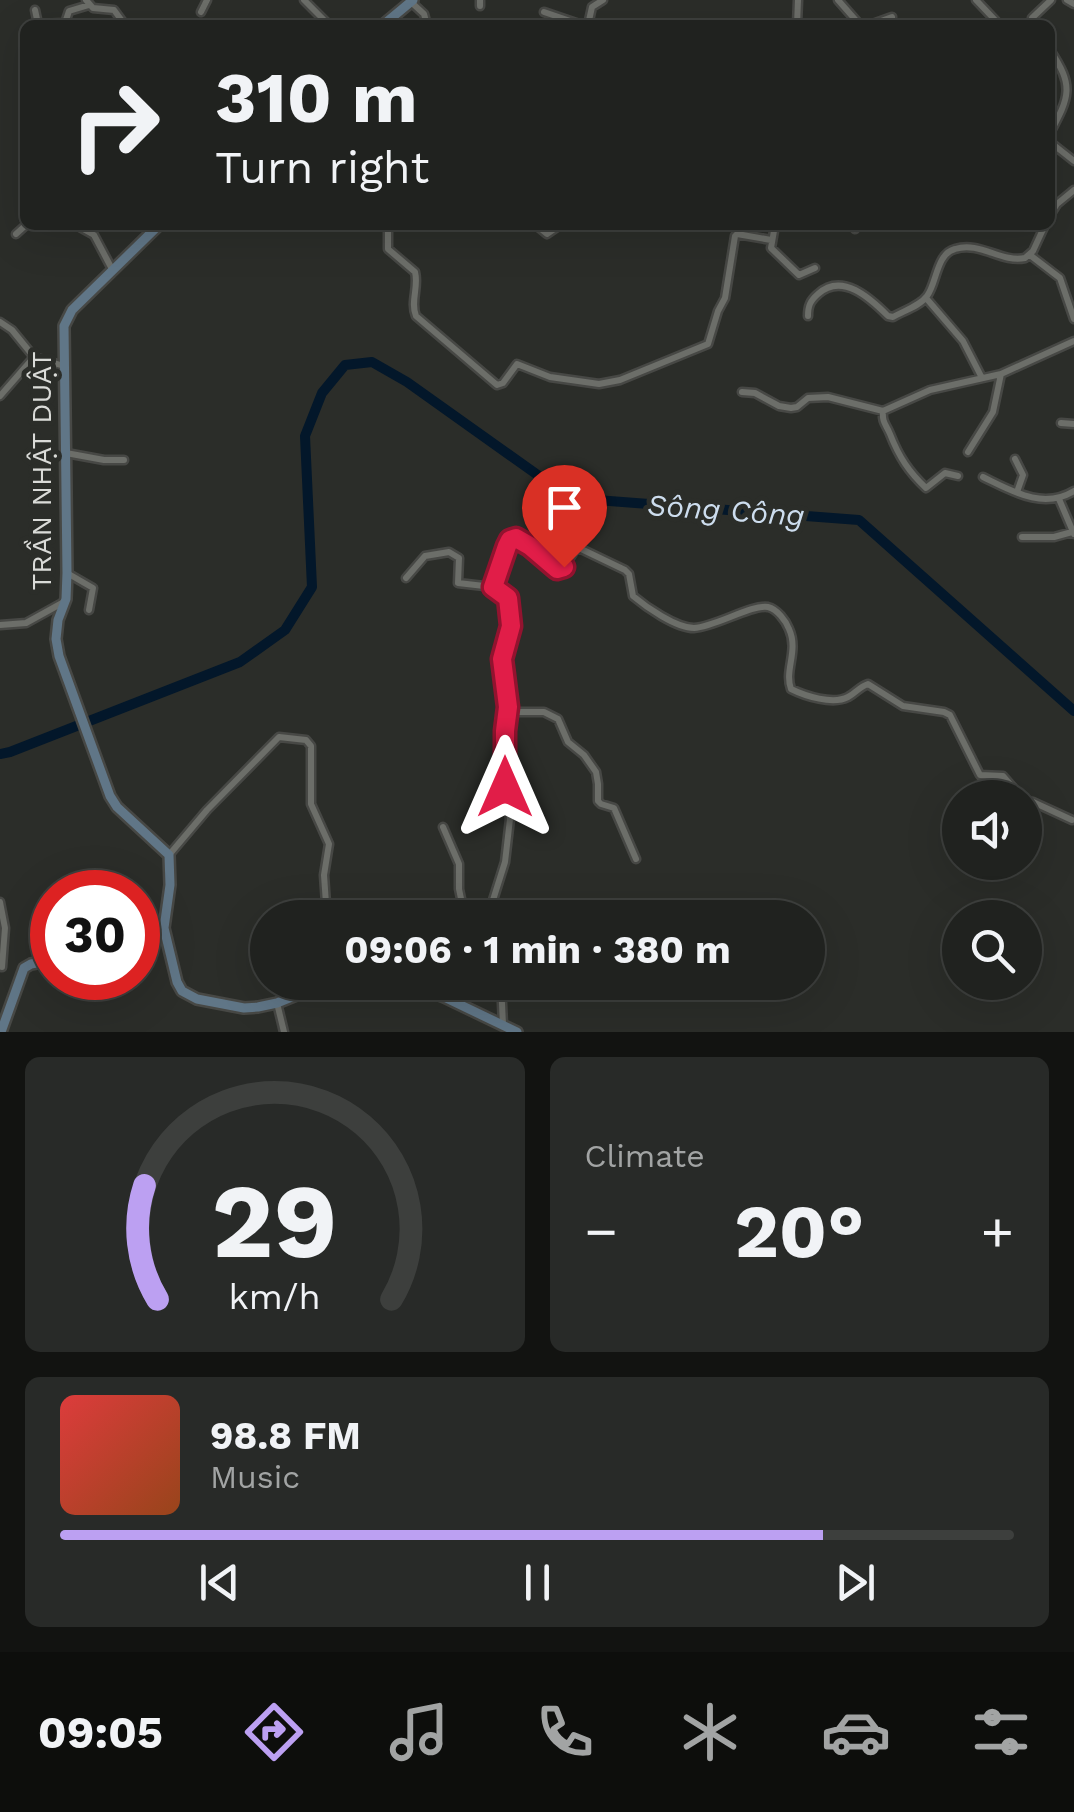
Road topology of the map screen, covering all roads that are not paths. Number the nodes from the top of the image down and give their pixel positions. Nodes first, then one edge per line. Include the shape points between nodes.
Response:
1 (207, 0) edge
2 (304, 0) edge
3 (603, 0) edge
4 (838, 0) edge
5 (976, 0) edge
6 (1052, 0) edge
7 (1067, 0) edge
8 (412, 1) edge
9 (88, 3) edge
10 (1074, 4) edge
11 (35, 10) dead end
12 (200, 12) dead end
13 (544, 12) dead end
14 (892, 17) dead end
15 (38, 20) edge
16 (66, 20) edge
17 (121, 20) edge
18 (324, 20) edge
19 (389, 20) edge
20 (569, 20) edge
21 (587, 20) edge
22 (856, 20) edge
23 (884, 20) edge
24 (994, 20) edge
25 (1033, 20) edge
26 (1055, 57) edge
27 (1055, 123) edge
28 (1074, 190) edge
29 (1055, 207) edge
30 (20, 230) edge
31 (86, 230) edge
32 (155, 230) edge
33 (388, 230) edge
34 (774, 230) edge
35 (1042, 230) edge
36 (16, 234) dead end
37 (771, 240) junction
38 (1030, 255) junction
39 (815, 268) dead end
40 (112, 269) junction
41 (926, 298) junction
42 (808, 316) dead end
43 (1074, 319) edge
44 (0, 322) edge
45 (1074, 341) edge
46 (34, 357) junction
47 (64, 366) junction
48 (1001, 374) junction
49 (982, 379) junction
50 (742, 392) dead end
51 (0, 396) edge
52 (883, 412) junction
53 (1061, 423) dead end
54 (1074, 424) edge
55 (66, 452) junction
56 (968, 452) dead end
57 (1015, 459) dead end
58 (124, 460) dead end
59 (958, 476) dead end
60 (982, 476) dead end
61 (1074, 490) edge
62 (1017, 492) junction
63 (1059, 499) junction
64 (1073, 533) edge
65 (1022, 538) dead end
66 (67, 573) junction
67 (406, 578) dead end
68 (493, 587) junction
69 (65, 602) junction
70 (89, 610) dead end
71 (0, 625) edge
72 (508, 712) junction
73 (1007, 780) edge
74 (1042, 806) edge
75 (1072, 820) dead end
76 (444, 827) dead end
77 (169, 855) junction
78 (636, 859) dead end
79 (326, 900) edge
80 (462, 900) edge
81 (493, 900) edge
82 (0, 902) edge
83 (164, 928) junction
84 (160, 929) edge
85 (30, 965) edge
86 (1, 967) edge
87 (24, 968) junction
88 (282, 1000) edge
89 (450, 1000) edge
90 (502, 1000) edge
91 (277, 1002) junction
92 (504, 1027) junction
93 (1, 1032) edge
94 (284, 1032) edge
95 (517, 1032) edge

1 - 12 street
2 - 18 street
3 - 21 street
4 - 22 street
5 - 24 street
6 - 25 street
7 - 10 street
8 - 19 main road
9 - 16 street via 70,10
9 - 17 street via 114,10
11 - 15 street
13 - 20 street
14 - 23 street
26 - 27 street via 1070,93
28 - 29 street
30 - 36 street
31 - 40 street
32 - 40 main road, TRẦN NHẬT DUẬT
33 - 37 street via 388,249 417,277 416,316 497,385 516,364 550,377 620,380 708,344 726,295 735,236
34 - 37 street
35 - 38 street
37 - 39 street via 773,251 796,273
38 - 41 street via 1019,260 978,248 952,249
38 - 43 street via 1060,278
40 - 47 main road, TRẦN NHẬT DUẬT via 66,320
41 - 42 street via 890,318 851,288 830,286 816,295
41 - 49 street via 962,341
44 - 46 street
45 - 48 street
46 - 47 street
46 - 51 street
47 - 55 main road, TRẦN NHẬT DUẬT
48 - 49 street
48 - 56 street via 993,412
49 - 52 street via 930,390
50 - 52 street via 790,408 828,397
52 - 59 street via 893,447 926,488 945,472
53 - 54 street
55 - 58 street
55 - 66 main road, TRẦN NHẬT DUẬT
57 - 62 street via 1023,475
60 - 62 street
61 - 63 street
62 - 63 street
63 - 64 street
64 - 65 street
66 - 69 main road, TRẦN NHẬT DUẬT
66 - 70 street via 92,585
67 - 68 street via 424,556 449,552 459,558 458,583
68 - 72 street via 508,598 511,621 502,659
68 - 73 street via 516,538 560,570 577,547 625,570 633,596 686,627 773,609 794,644 789,682 795,692 838,700 868,684 903,706 944,712 980,775
69 - 71 street via 26,622
69 - 77 main road, TRẦN NHẬT DUẬT via 59,656 110,796
72 - 78 street via 558,719 568,742 596,772 598,801 614,808
72 - 81 street via 504,782 510,819
74 - 75 street
76 - 80 street via 458,862
77 - 79 street via 279,738 306,740 311,804 328,844
77 - 83 main road
82 - 86 street
83 - 84 main road
83 - 91 main road via 177,982 188,996 244,1008
85 - 87 main road
86 - 87 street
87 - 93 main road
88 - 91 main road
89 - 92 main road
90 - 92 street
91 - 94 street
92 - 95 main road

